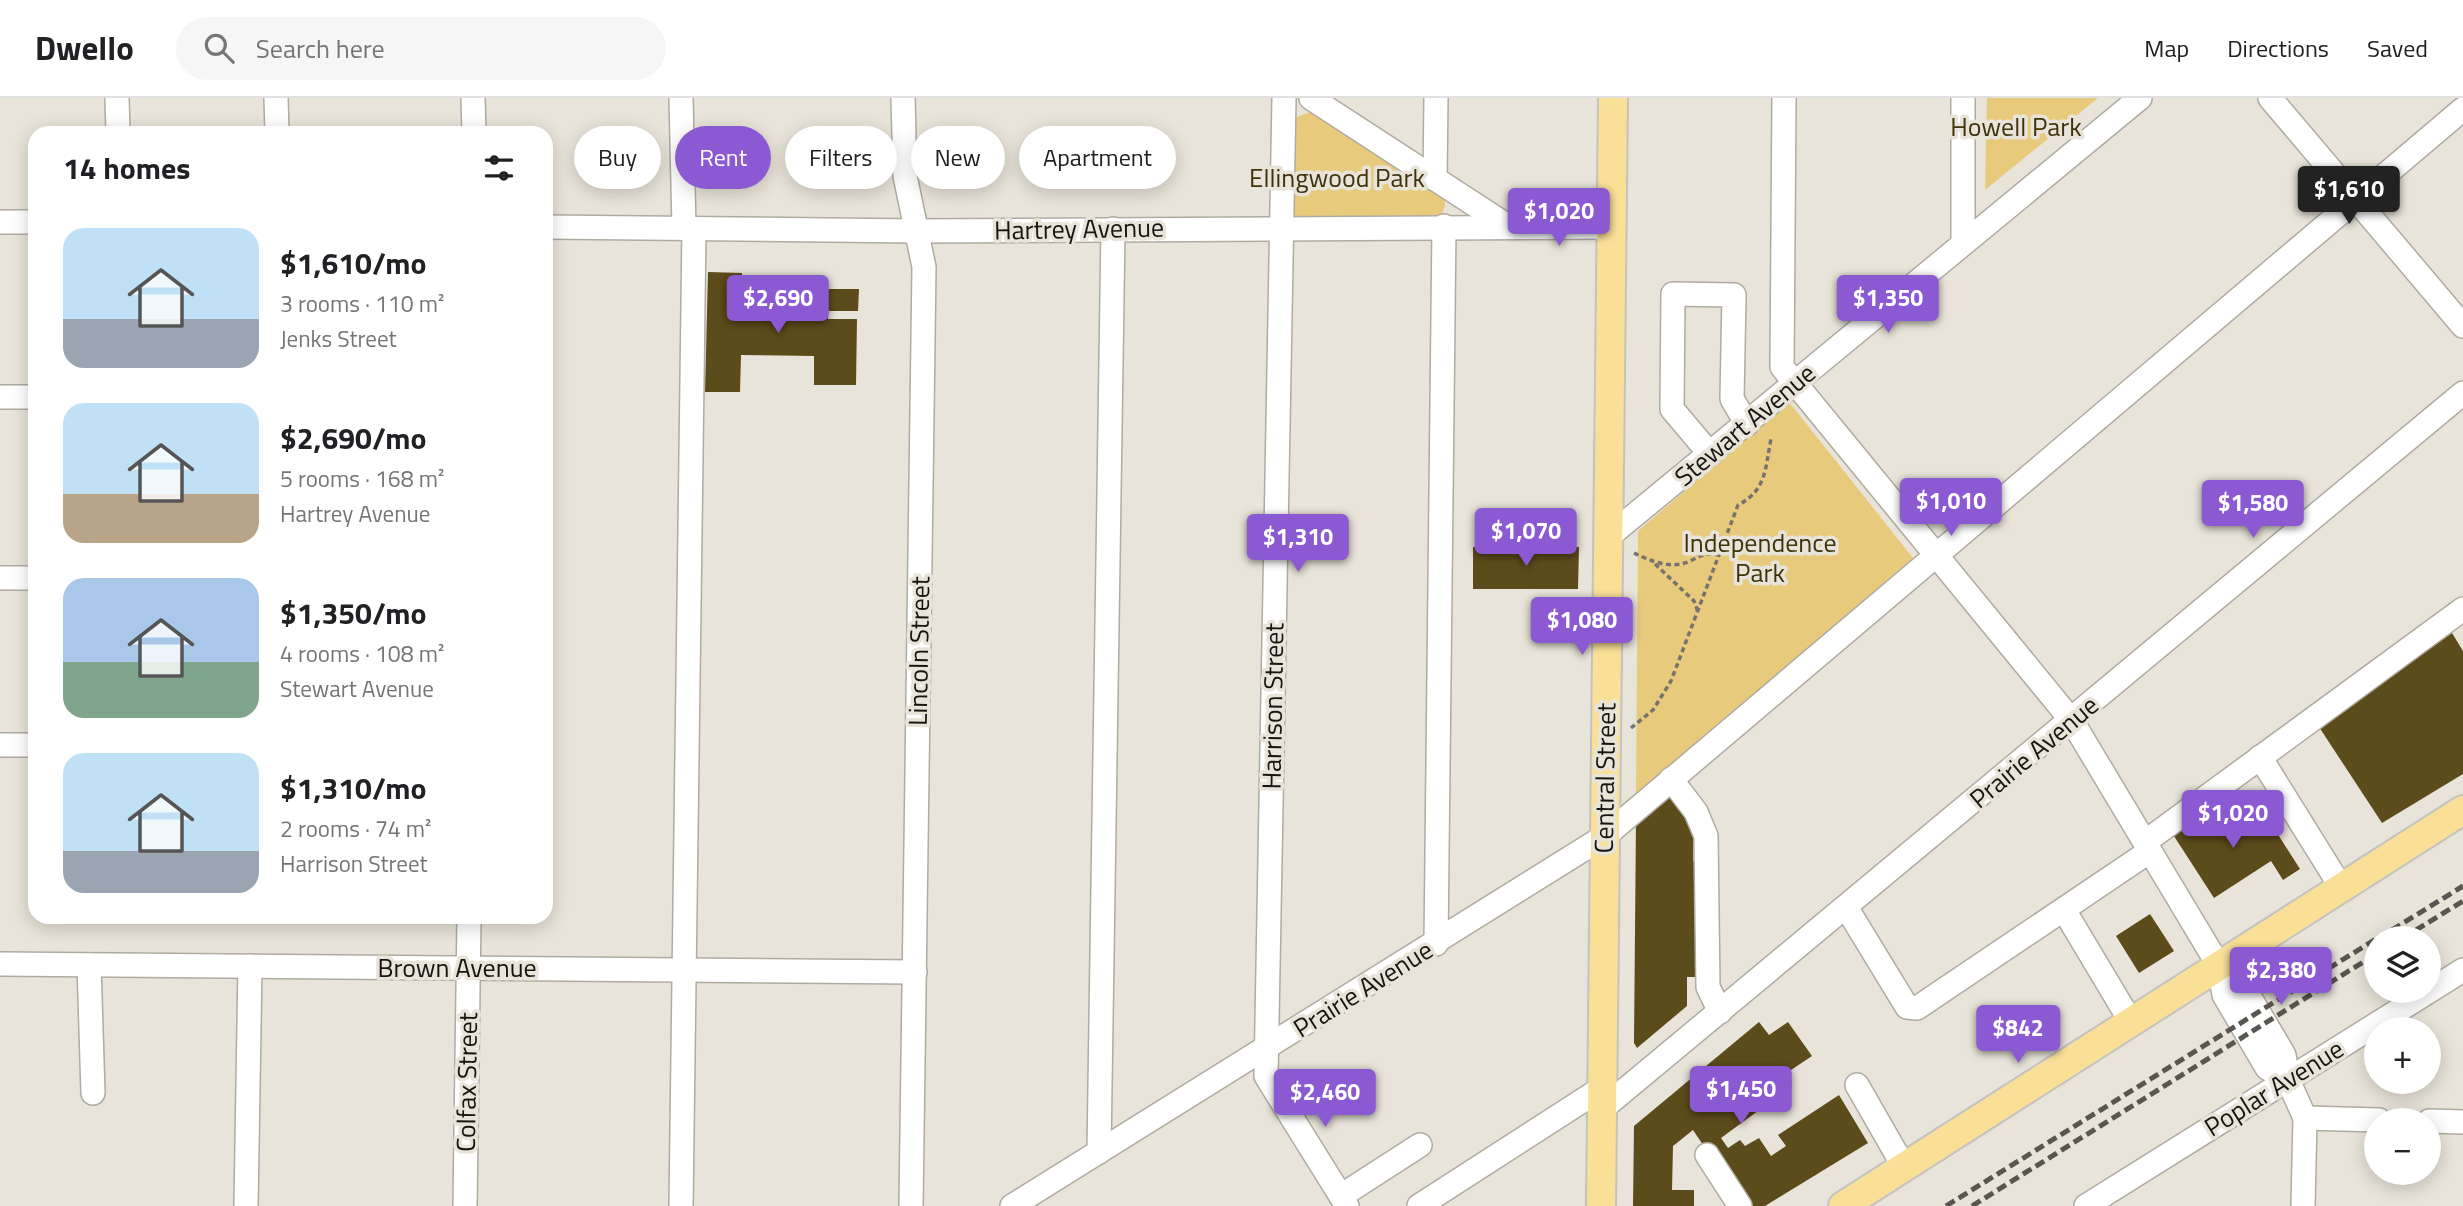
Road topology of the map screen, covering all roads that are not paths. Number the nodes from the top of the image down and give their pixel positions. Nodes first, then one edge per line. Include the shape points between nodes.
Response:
1 (117, 98) edge
2 (276, 98) edge
3 (473, 98) edge
4 (681, 98) edge
5 (903, 98) edge
6 (1284, 98) edge
7 (1311, 98) edge
8 (1436, 98) edge
9 (1612, 98) edge
10 (1784, 98) edge
11 (1963, 98) edge
12 (2140, 98) edge
13 (2270, 98) edge
14 (2463, 110) edge
15 (118, 126) edge
16 (277, 126) edge
17 (474, 126) edge
18 (1435, 179) junction
19 (2355, 199) junction
20 (0, 222) edge
21 (28, 222) edge
22 (1506, 225) junction
23 (1444, 226) junction
24 (553, 227) edge
25 (1283, 227) junction
26 (1611, 227) junction
27 (689, 228) junction
28 (1113, 229) junction
29 (917, 231) junction
30 (1963, 243) junction
31 (2463, 326) edge
32 (1796, 382) junction
33 (2463, 393) edge
34 (0, 397) edge
35 (28, 397) edge
36 (1746, 424) junction
37 (1710, 454) junction
38 (1608, 537) junction
39 (1935, 554) junction
40 (0, 578) edge
41 (28, 578) edge
42 (2463, 609) edge
43 (2072, 721) junction
44 (0, 745) edge
45 (28, 745) edge
46 (2260, 757) junction
47 (1671, 779) junction
48 (2463, 810) edge
49 (1605, 836) junction
50 (2147, 846) junction
51 (2342, 887) junction
52 (1846, 907) junction
53 (2064, 909) junction
54 (469, 924) edge
55 (1436, 944) junction
56 (0, 964) edge
57 (89, 965) junction
58 (250, 966) junction
59 (2219, 966) junction
60 (468, 968) junction
61 (685, 970) junction
62 (2463, 970) edge
63 (915, 972) junction
64 (1720, 1012) junction
65 (2131, 1022) junction
66 (1266, 1048) junction
67 (2288, 1080) junction
68 (1857, 1085) dead end
69 (93, 1093) dead end
70 (1602, 1099) junction
71 (2305, 1118) junction
72 (2364, 1120) edge
73 (2441, 1121) edge
74 (2463, 1122) edge
75 (1420, 1144) dead end
76 (1099, 1152) junction
77 (1706, 1155) dead end
78 (1904, 1167) junction
79 (1344, 1201) edge
80 (246, 1206) edge
81 (466, 1206) edge
82 (681, 1206) edge
83 (911, 1206) edge
84 (1012, 1206) edge
85 (1419, 1206) edge
86 (1601, 1206) edge
87 (1740, 1206) edge
88 (1843, 1206) edge
89 (2086, 1206) edge
90 (2303, 1206) edge

1 - 15 street
2 - 16 street
3 - 17 street
4 - 27 street
5 - 29 street, Lincoln Street via 905,176
6 - 25 street, Harrison Street
7 - 18 street
8 - 18 street
9 - 26 main road, Central Street
10 - 32 street via 1782,367
11 - 30 street
12 - 30 street, Stewart Avenue
13 - 19 street
14 - 19 street, Prairie Avenue
18 - 22 street
19 - 31 street
19 - 39 street, Prairie Avenue
20 - 21 street
22 - 23 street, Hartrey Avenue
22 - 26 street, Hartrey Avenue
23 - 25 street, Hartrey Avenue
23 - 55 street
24 - 27 street, Hartrey Avenue
25 - 28 street, Hartrey Avenue
25 - 66 street, Harrison Street
26 - 38 main road, Central Street
27 - 29 street, Hartrey Avenue
27 - 61 street
28 - 29 street, Hartrey Avenue
28 - 76 street
29 - 63 street, Lincoln Street via 924,267
30 - 32 street, Stewart Avenue
32 - 36 street, Stewart Avenue
32 - 39 street
33 - 43 street, Prairie Avenue
34 - 35 street
36 - 37 street, Stewart Avenue
36 - 37 street via 1732,399 1734,295 1673,294 1672,409
37 - 38 street, Stewart Avenue
38 - 49 main road, Central Street
39 - 43 street
39 - 47 street, Prairie Avenue
40 - 41 street
42 - 46 street
43 - 50 street
43 - 52 street, Prairie Avenue
44 - 45 street
46 - 50 street
46 - 51 street
47 - 49 street, Prairie Avenue
47 - 64 street via 1696,812 1706,836 1709,987
48 - 51 main road
49 - 55 street, Prairie Avenue
49 - 70 main road, Central Street
50 - 53 street
50 - 59 street
51 - 59 main road
52 - 53 street via 1907,1007 1917,1008
52 - 64 street, Prairie Avenue
53 - 65 street
54 - 60 street, Colfax Street
55 - 66 street, Prairie Avenue
56 - 57 street, Brown Avenue
57 - 58 street, Brown Avenue
57 - 69 street
58 - 60 street, Brown Avenue
58 - 80 street
59 - 65 main road
59 - 67 street via 2242,984 2284,1055
60 - 61 street, Brown Avenue
60 - 81 street, Colfax Street
61 - 63 street, Brown Avenue
61 - 82 street
62 - 67 street, Poplar Avenue
63 - 83 street, Lincoln Street
64 - 70 street, Prairie Avenue
65 - 78 main road
66 - 76 street, Prairie Avenue
66 - 79 street, Harrison Street via 1265,1076
67 - 71 street
67 - 89 street, Poplar Avenue
68 - 78 street
70 - 85 street, Prairie Avenue
70 - 86 main road, Central Street
71 - 72 street
71 - 90 street
73 - 74 street
75 - 79 street
76 - 84 street, Prairie Avenue
77 - 87 street
78 - 88 main road

